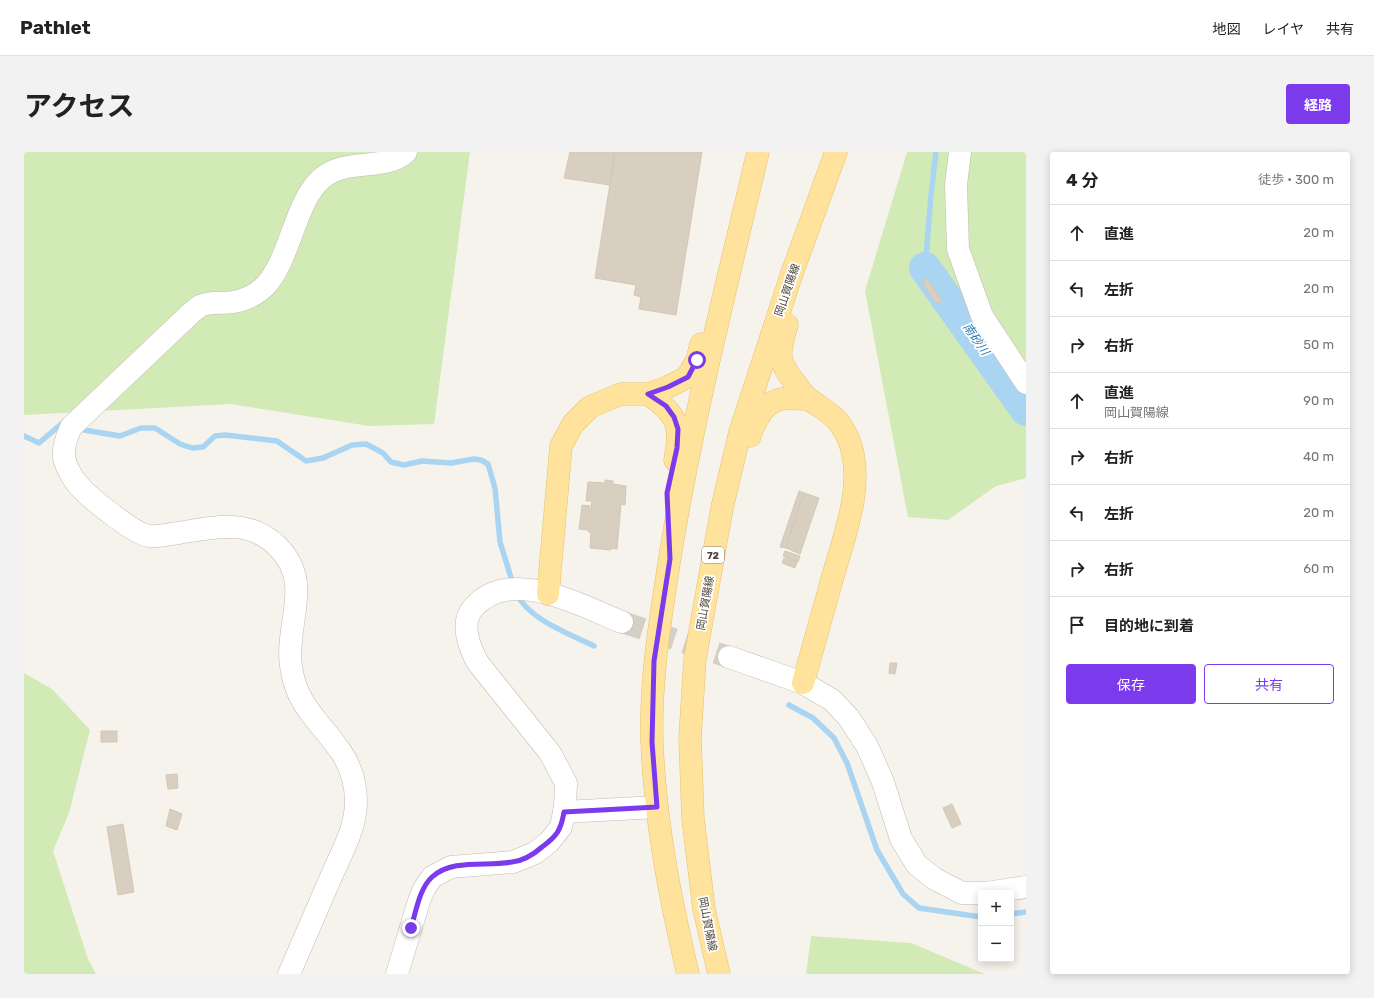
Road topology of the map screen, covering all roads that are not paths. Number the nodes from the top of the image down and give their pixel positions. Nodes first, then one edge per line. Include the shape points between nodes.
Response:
1 (406, 152) edge
2 (758, 152) edge
3 (836, 152) edge
4 (960, 152) edge
5 (750, 187) junction
6 (805, 237) junction
7 (1026, 383) edge
8 (648, 394) junction
9 (809, 399) junction
10 (670, 559) junction
11 (548, 594) junction
12 (705, 604) junction
13 (622, 622) tunnel mouth
14 (728, 656) tunnel mouth
15 (803, 683) junction
16 (657, 807) junction
17 (564, 812) junction
18 (1026, 887) edge
19 (290, 974) edge
20 (397, 974) edge
21 (688, 974) edge
22 (719, 974) edge

1 - 19 street via 400,158 385,162 346,166 321,179 307,200 274,275 265,286 252,296 233,302 201,306 190,314 71,427 66,441 64,457 71,475 79,486 137,532 158,536 226,525 245,527 265,535 279,547 289,560 296,576 297,592 290,663 294,681 298,696 306,709 341,753 354,777 356,803 350,834
2 - 5 main road
3 - 6 main road, 岡山賀陽線 / 72
4 - 7 street via 956,185 958,249 982,316
5 - 8 main road via 732,220 697,360 688,377
5 - 10 main road via 699,404
6 - 9 main road via 799,286 782,342 781,359 784,369
6 - 12 main road, 岡山賀陽線 / 72 via 740,432 722,508
8 - 10 main road via 666,406 674,417 678,429 677,448 667,493
8 - 11 main road via 621,394 590,407 573,424 561,446
9 - 12 main road via 779,399 766,405 752,428 721,560
9 - 15 main road via 828,410 839,422 848,438 854,472 852,507
10 - 16 main road via 654,661 652,742
11 - 13 street
11 - 17 street via 513,589 487,596 472,609 468,617 468,639 478,663 550,753 566,783
12 - 22 main road, 岡山賀陽線 / 72 via 695,659 690,738 693,819 704,909
14 - 15 street
15 - 18 street via 832,700 849,718 867,746 883,782 901,839 917,865 935,880 962,893 986,893
16 - 17 street
16 - 21 main road via 672,908
17 - 20 street via 561,828 535,853 513,862 451,867 432,877 419,901

